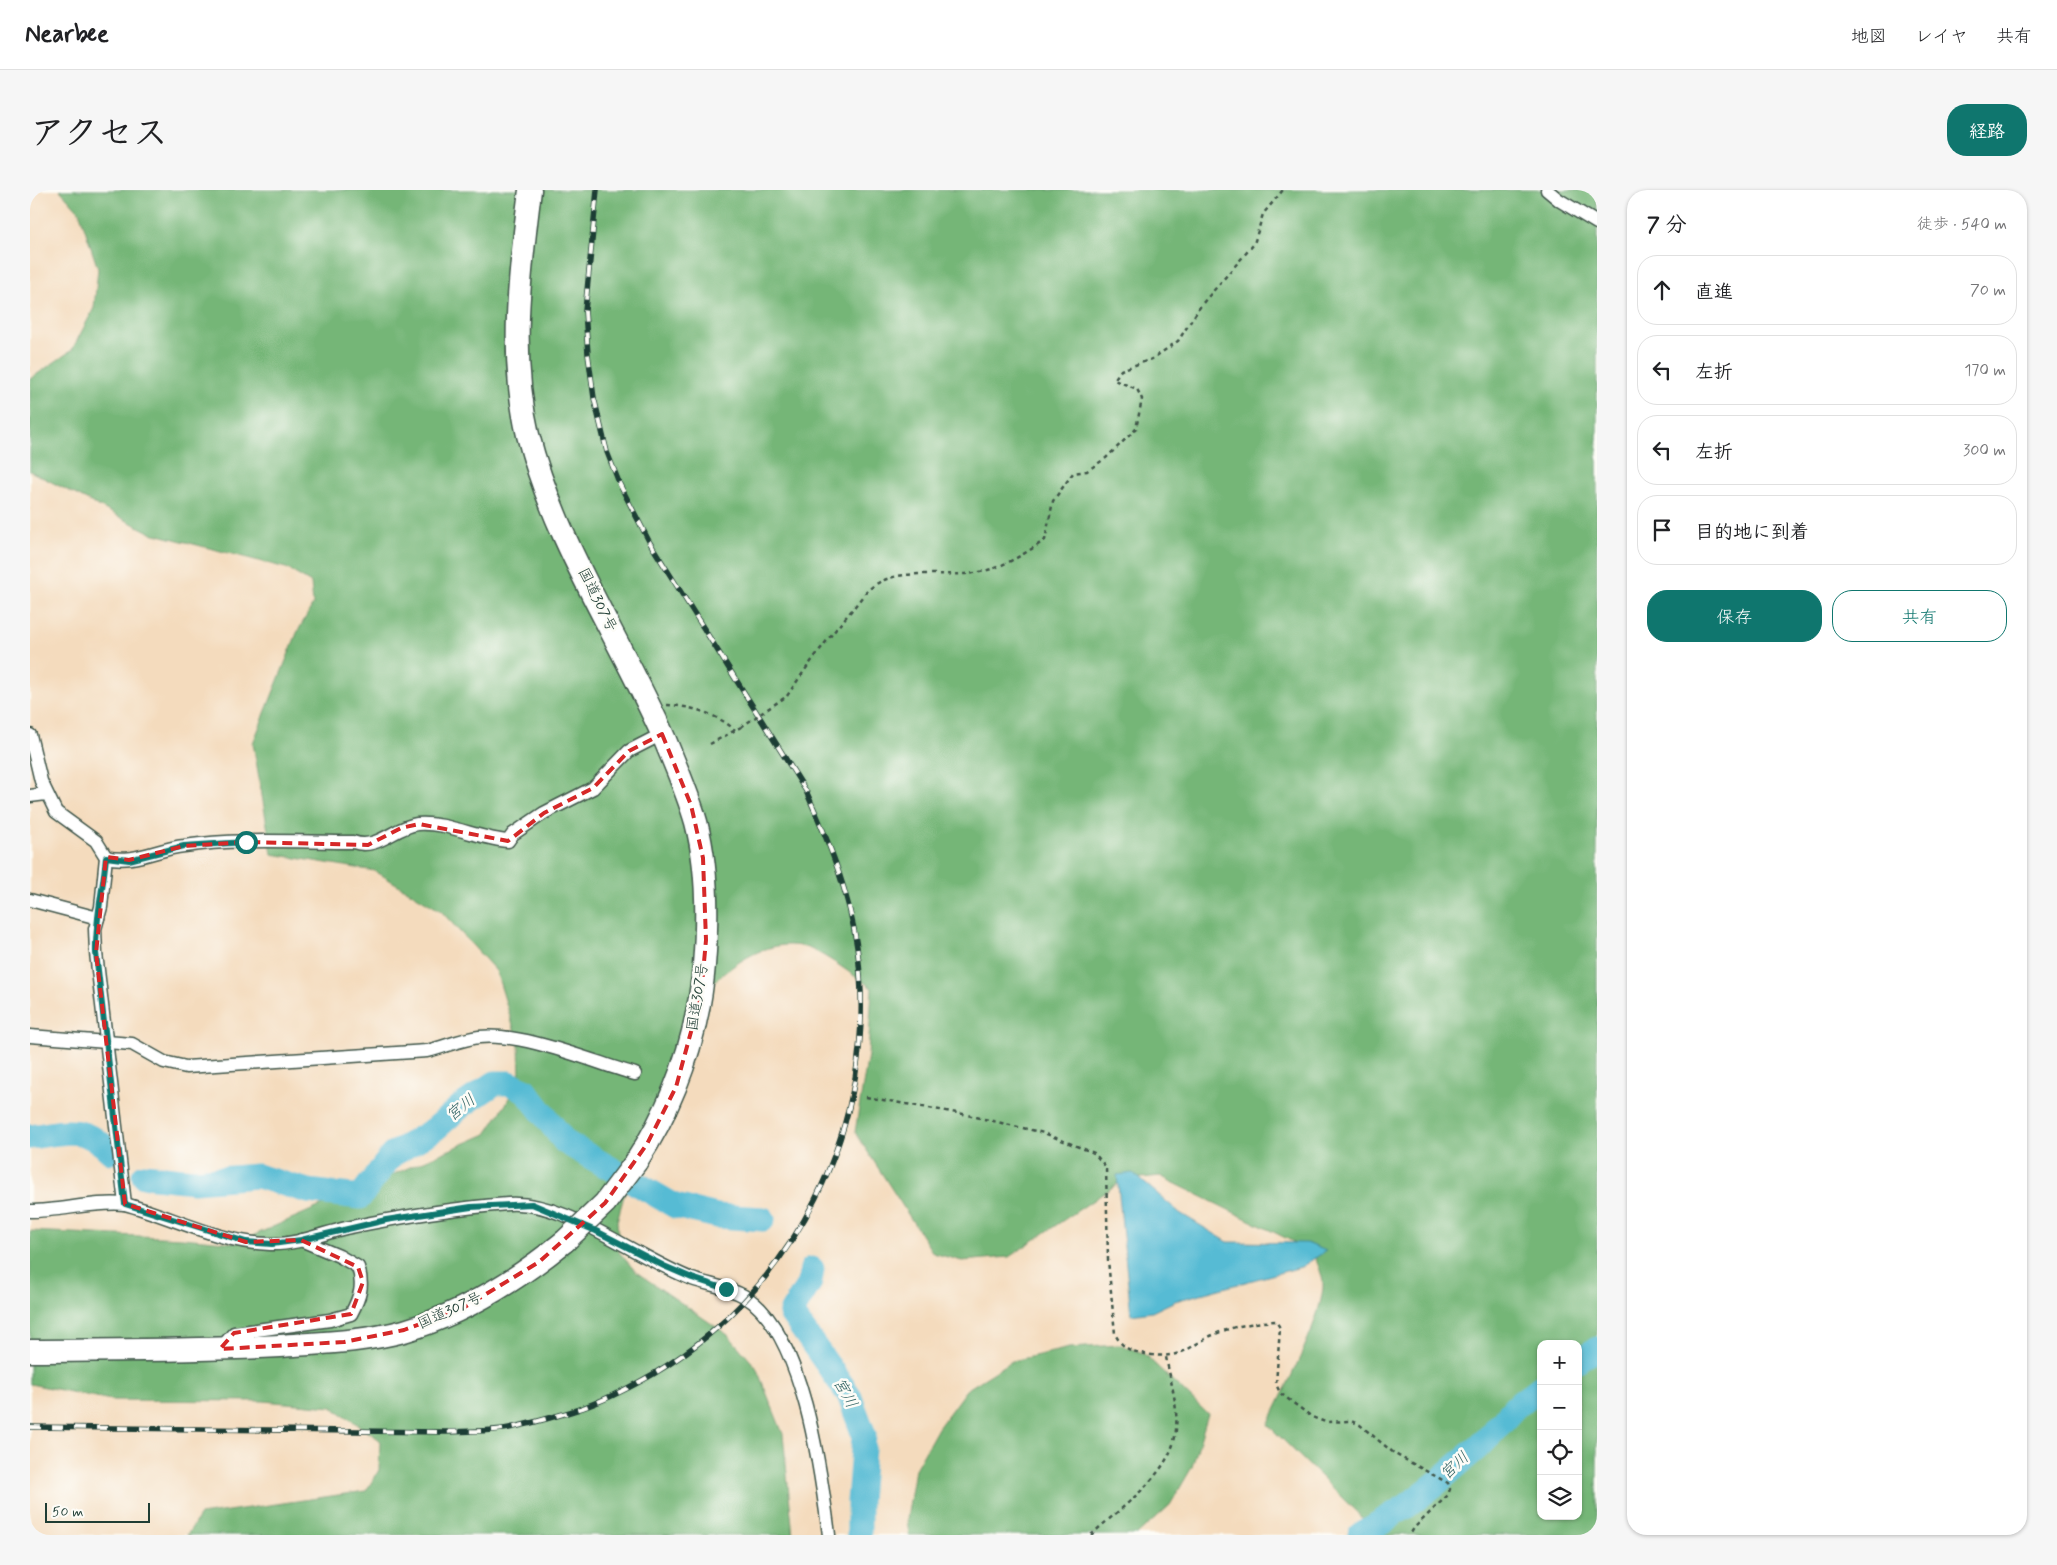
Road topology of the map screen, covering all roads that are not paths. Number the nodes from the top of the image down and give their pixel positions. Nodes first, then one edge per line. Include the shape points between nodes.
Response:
1 (530, 190) edge
2 (1547, 190) edge
3 (1597, 223) edge
4 (662, 734) junction
5 (30, 735) edge
6 (46, 794) junction
7 (30, 796) edge
8 (106, 857) junction
9 (30, 900) edge
10 (98, 918) junction
11 (30, 1036) edge
12 (104, 1040) junction
13 (635, 1074) dead end
14 (125, 1204) junction
15 (30, 1211) edge
16 (301, 1240) junction
17 (220, 1349) junction
18 (30, 1352) edge
19 (829, 1535) edge

1 - 4 highway, 国道307号 via 517,334 520,393 529,437 540,475 564,534
2 - 3 street
4 - 8 street via 629,751 593,788 544,813 508,841 419,824 400,828 368,845 353,842 246,842 184,846 129,860
4 - 17 highway, 国道307号, bridge via 681,777 696,824 705,879 706,940 701,995 689,1049 662,1117 636,1162 605,1203 565,1241 539,1262 463,1308 404,1330 344,1342
5 - 6 street
6 - 7 street
6 - 8 street via 56,812 96,841
8 - 10 street
9 - 10 street
10 - 12 street via 96,953
11 - 12 street
12 - 13 street via 132,1044 164,1062 186,1067 427,1051 462,1040 496,1036 529,1042
12 - 14 street
14 - 15 street via 108,1202 69,1210
14 - 16 street via 246,1242 272,1244
16 - 17 street via 358,1267 362,1282 360,1297 351,1314 330,1320 234,1333
16 - 19 street via 386,1220 471,1207 532,1204 596,1231 671,1270 744,1296 773,1322 798,1380 815,1447
17 - 18 highway, 国道307号

